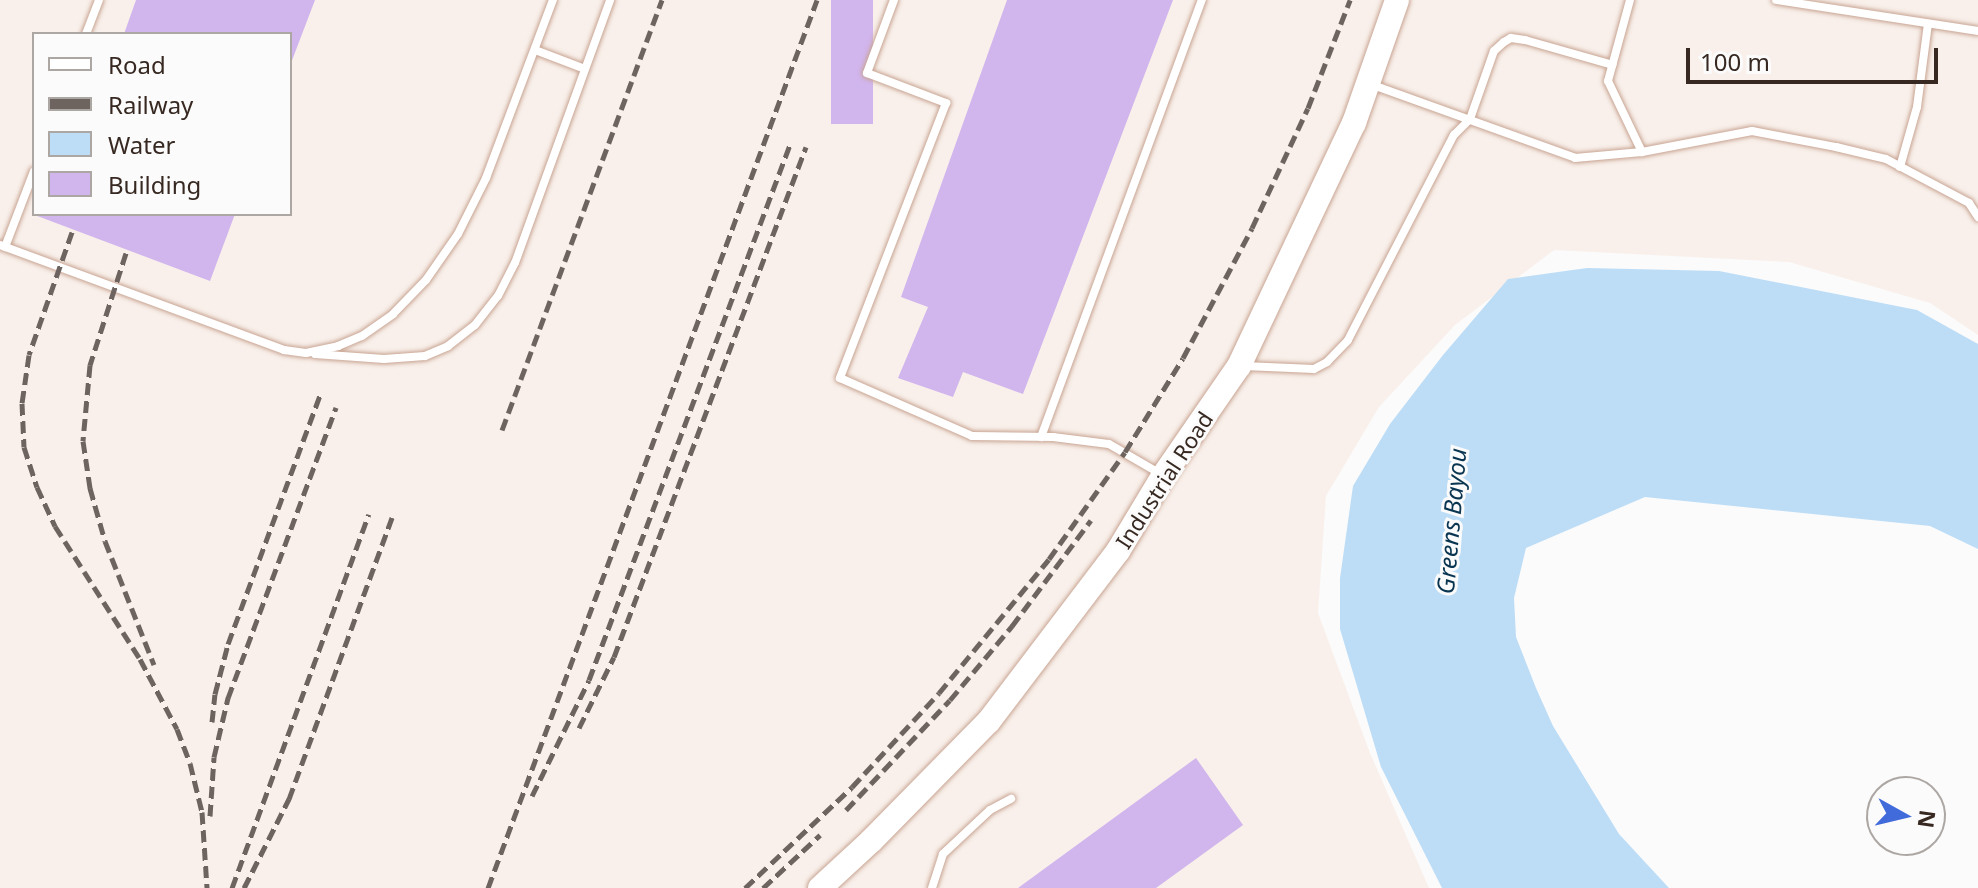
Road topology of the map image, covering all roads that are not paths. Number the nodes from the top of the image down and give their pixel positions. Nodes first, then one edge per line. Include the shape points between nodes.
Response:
1 (99, 0) edge
2 (553, 0) edge
3 (610, 0) edge
4 (894, 0) edge
5 (1202, 0) edge
6 (1397, 0) edge
7 (1630, 0) edge
8 (1776, 0) edge
9 (1928, 24) junction
10 (1978, 31) edge
11 (87, 32) edge
12 (535, 50) junction
13 (1613, 65) junction
14 (585, 69) junction
15 (1369, 83) junction
16 (1470, 119) junction
17 (1642, 152) junction
18 (1900, 167) junction
19 (32, 176) edge
20 (1978, 217) edge
21 (3, 246) edge
22 (306, 353) junction
23 (1239, 366) junction
24 (1041, 437) junction
25 (1163, 476) junction
26 (1011, 799) dead end
27 (820, 888) edge
28 (932, 888) edge

1 - 11 lane
2 - 12 lane
3 - 14 lane
4 - 24 lane via 867,73 946,103 840,378 972,436
5 - 24 lane
6 - 15 street, Industrial Road
7 - 13 lane
8 - 9 lane
9 - 10 lane
9 - 18 lane via 1917,107
12 - 14 lane
12 - 22 lane via 486,178 458,234 426,280 362,336
13 - 16 lane via 1511,38 1494,51
13 - 17 lane via 1608,81
14 - 22 lane via 515,263 475,325 425,356 384,359
15 - 16 lane
15 - 23 street, Industrial Road
16 - 17 lane via 1575,158
16 - 23 lane via 1454,135 1348,340 1314,369
17 - 18 lane via 1752,131 1886,159
18 - 20 lane via 1969,203
19 - 21 lane
21 - 22 lane via 284,350
23 - 25 street, Industrial Road
24 - 25 lane via 1109,444
25 - 27 street, Industrial Road via 1118,551 989,721
26 - 28 lane via 990,810 943,854

